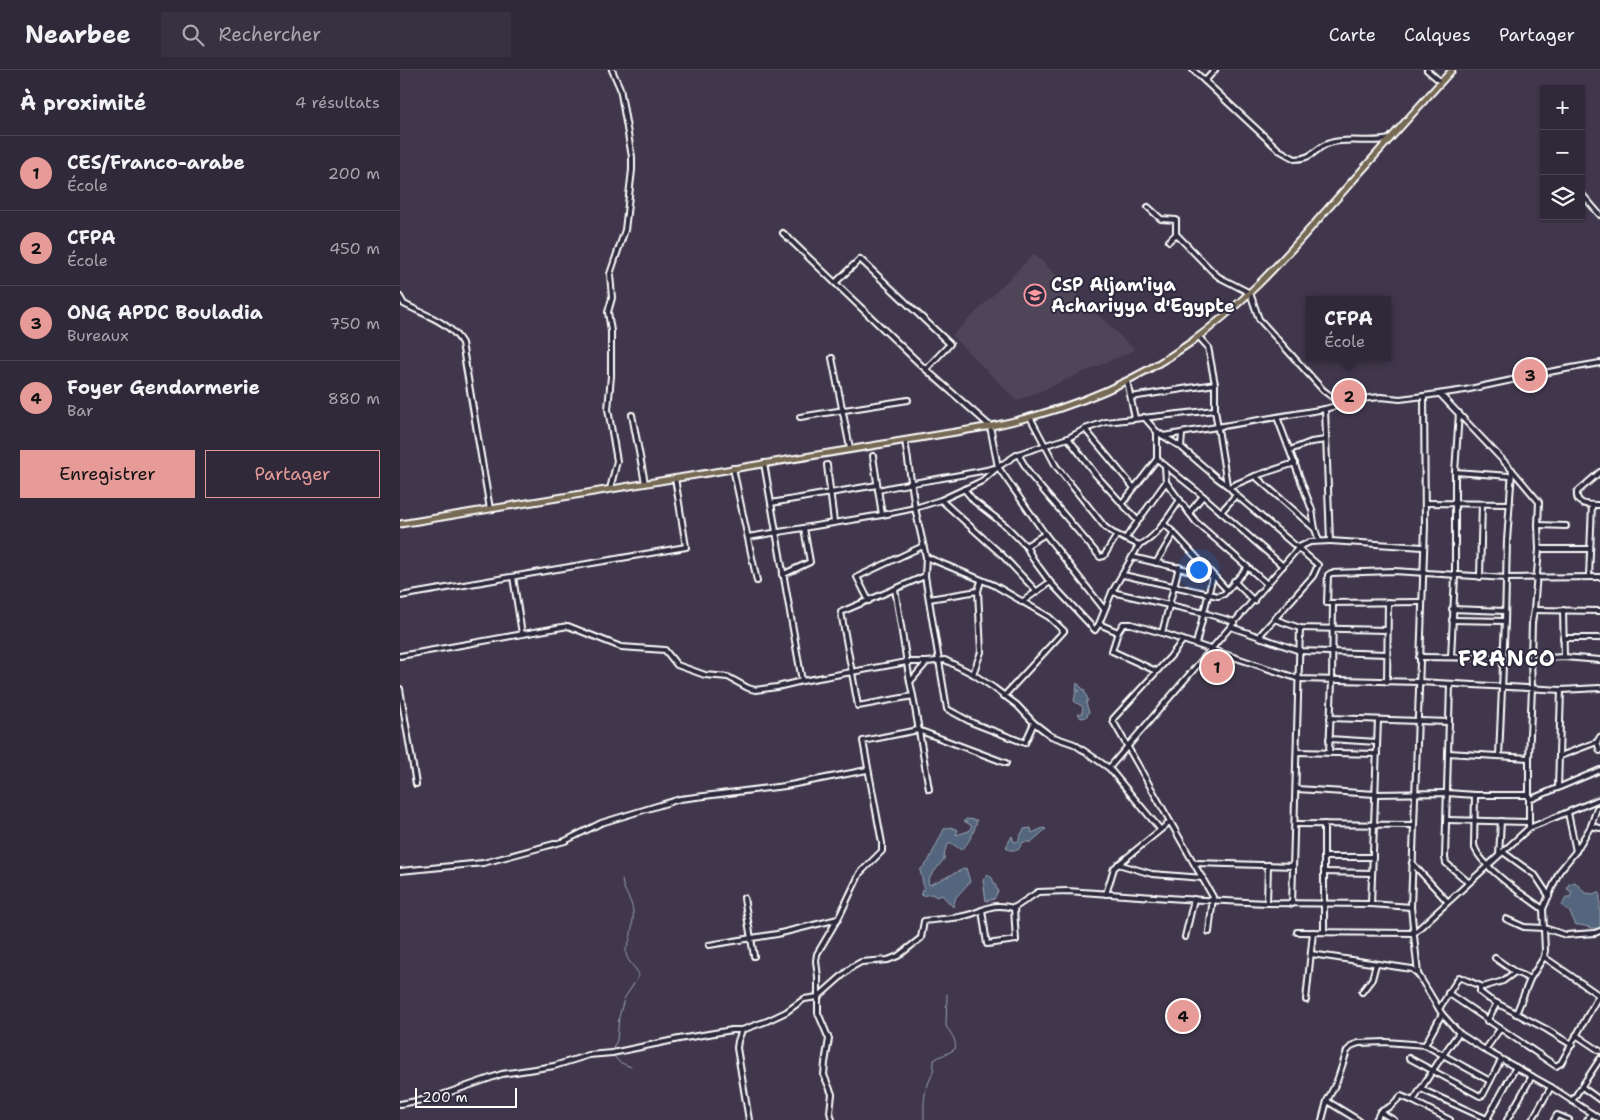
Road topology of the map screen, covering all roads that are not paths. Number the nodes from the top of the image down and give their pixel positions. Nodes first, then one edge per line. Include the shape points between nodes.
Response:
1 (612, 70) edge
2 (1193, 70) edge
3 (1215, 70) edge
4 (1427, 70) edge
5 (1452, 70) edge
6 (1205, 81) junction
7 (1441, 82) junction
8 (1390, 140) junction
9 (1585, 198) edge
10 (1148, 206) dead end
11 (1600, 215) edge
12 (783, 234) dead end
13 (1176, 234) junction
14 (1169, 241) dead end
15 (835, 283) junction
16 (1250, 293) junction
17 (400, 297) edge
18 (1199, 337) junction
19 (832, 358) dead end
20 (1600, 363) edge
21 (926, 369) junction
22 (1127, 381) junction
23 (1215, 384) junction
24 (1440, 394) junction
25 (1424, 396) junction
26 (1131, 397) junction
27 (908, 400) dead end
28 (1340, 403) junction
29 (1325, 409) junction
30 (842, 410) junction
31 (1215, 410) junction
32 (1459, 413) junction
33 (632, 415) dead end
34 (800, 417) dead end
35 (1030, 417) junction
36 (1144, 417) junction
37 (1135, 418) junction
38 (1277, 418) junction
39 (990, 426) junction
40 (1218, 427) junction
41 (1085, 429) junction
42 (1158, 432) junction
43 (1182, 434) junction
44 (1163, 436) junction
45 (1068, 438) junction
46 (905, 440) junction
47 (1326, 440) junction
48 (1046, 446) junction
49 (1181, 447) junction
50 (850, 448) junction
51 (1290, 450) junction
52 (1018, 454) junction
53 (873, 456) dead end
54 (1157, 458) junction
55 (764, 463) junction
56 (1295, 463) junction
57 (827, 465) dead end
58 (1165, 466) junction
59 (998, 467) junction
60 (733, 468) junction
61 (1512, 470) junction
62 (1455, 472) junction
63 (1600, 472) edge
64 (1255, 476) junction
65 (1510, 476) junction
66 (675, 478) junction
67 (911, 482) junction
68 (1166, 482) junction
69 (645, 483) junction
70 (1228, 486) junction
71 (878, 488) junction
72 (1134, 488) junction
73 (610, 489) junction
74 (964, 489) junction
75 (830, 493) junction
76 (1236, 495) junction
77 (1203, 496) junction
78 (941, 500) junction
79 (1180, 500) junction
80 (1455, 502) junction
81 (771, 503) junction
82 (1425, 503) junction
83 (1122, 504) junction
84 (1482, 504) junction
85 (1509, 504) junction
86 (1592, 505) junction
87 (1600, 505) edge
88 (915, 508) junction
89 (490, 509) junction
90 (1221, 512) junction
91 (1189, 514) junction
92 (882, 515) junction
93 (1138, 521) junction
94 (834, 522) junction
95 (1163, 523) junction
96 (400, 524) edge
97 (1538, 525) junction
98 (1566, 526) dead end
99 (804, 528) junction
100 (1315, 529) junction
101 (776, 533) junction
102 (1174, 533) junction
103 (1045, 534) junction
104 (1117, 535) junction
105 (748, 537) junction
106 (1125, 538) junction
107 (1330, 541) junction
108 (1319, 542) junction
109 (1139, 544) junction
110 (924, 546) junction
111 (1026, 546) junction
112 (1299, 547) junction
113 (1423, 547) junction
114 (1539, 549) junction
115 (1589, 549) junction
116 (926, 557) junction
117 (1132, 557) junction
118 (1156, 563) junction
119 (1283, 566) junction
120 (1179, 567) junction
121 (1248, 567) junction
122 (1422, 573) junction
123 (782, 575) junction
124 (1123, 575) junction
125 (925, 576) junction
126 (1213, 576) junction
127 (1454, 576) junction
128 (513, 577) junction
129 (1480, 577) junction
130 (1590, 577) junction
131 (1600, 577) edge
132 (1506, 578) junction
133 (1537, 578) junction
134 (982, 581) junction
135 (1234, 581) junction
136 (757, 582) dead end
137 (1050, 582) junction
138 (1267, 584) junction
139 (1175, 586) junction
140 (895, 590) junction
141 (1227, 590) junction
142 (1036, 591) junction
143 (978, 592) junction
144 (1112, 592) junction
145 (1208, 593) junction
146 (400, 596) edge
147 (929, 599) junction
148 (869, 601) junction
149 (1254, 601) junction
150 (1022, 602) junction
151 (1388, 602) junction
152 (1421, 602) junction
153 (1333, 603) junction
154 (1170, 605) junction
155 (1104, 609) junction
156 (1452, 610) junction
157 (1534, 610) junction
158 (1563, 610) junction
159 (1505, 611) junction
160 (1600, 611) edge
161 (1204, 613) junction
162 (1274, 619) junction
163 (1452, 620) junction
164 (1235, 622) junction
165 (1505, 622) junction
166 (1099, 624) junction
167 (1231, 627) junction
168 (1300, 628) junction
169 (1333, 629) junction
170 (1387, 630) junction
171 (1118, 632) junction
172 (1162, 633) junction
173 (522, 634) junction
174 (1262, 638) junction
175 (1563, 638) junction
176 (1600, 638) edge
177 (1183, 640) junction
178 (1196, 644) junction
179 (1212, 650) junction
180 (1300, 651) junction
181 (1333, 653) junction
182 (1387, 654) junction
183 (400, 656) edge
184 (1419, 656) junction
185 (1451, 657) junction
186 (1564, 657) junction
187 (1503, 658) junction
188 (1531, 658) junction
189 (939, 660) junction
190 (1600, 660) edge
191 (907, 662) junction
192 (927, 662) junction
193 (1156, 671) junction
194 (852, 672) junction
195 (973, 674) junction
196 (1299, 679) junction
197 (802, 681) junction
198 (1332, 681) junction
199 (910, 682) junction
200 (1387, 682) junction
201 (1419, 682) junction
202 (1450, 685) junction
203 (1502, 687) junction
204 (400, 688) edge
205 (1532, 688) junction
206 (1600, 688) edge
207 (1560, 690) junction
208 (912, 696) junction
209 (1004, 696) junction
210 (1330, 718) junction
211 (1378, 720) junction
212 (1417, 721) junction
213 (1449, 722) junction
214 (1034, 723) junction
215 (918, 730) junction
216 (1600, 737) edge
217 (1329, 739) junction
218 (1377, 742) junction
219 (1596, 742) junction
220 (1127, 746) junction
221 (1600, 751) edge
222 (1297, 752) junction
223 (1329, 753) junction
224 (1448, 753) junction
225 (1376, 754) junction
226 (1499, 756) junction
227 (1560, 756) junction
228 (1529, 758) junction
229 (1006, 763) dead end
230 (1109, 768) junction
231 (867, 770) junction
232 (1600, 770) edge
233 (416, 784) dead end
234 (1558, 788) junction
235 (1296, 789) junction
236 (929, 790) dead end
237 (1414, 793) junction
238 (1447, 793) junction
239 (1375, 794) junction
240 (1475, 795) junction
241 (1529, 798) junction
242 (1600, 799) edge
243 (1599, 808) edge
244 (1568, 813) junction
245 (1447, 820) junction
246 (1474, 820) junction
247 (1501, 821) junction
248 (1170, 822) junction
249 (1528, 822) junction
250 (1295, 824) junction
251 (1324, 824) junction
252 (1374, 825) junction
253 (1413, 825) junction
254 (1591, 826) junction
255 (1529, 828) junction
256 (1600, 828) edge
257 (1160, 829) junction
258 (1576, 851) junction
259 (1501, 854) junction
260 (1373, 856) junction
261 (1324, 857) junction
262 (1412, 862) junction
263 (1195, 863) junction
264 (1118, 864) junction
265 (1268, 865) junction
266 (1293, 866) junction
267 (1487, 866) junction
268 (400, 871) edge
269 (1324, 872) junction
270 (1372, 873) junction
271 (1203, 878) junction
272 (1468, 882) junction
273 (1106, 894) junction
274 (1549, 896) junction
275 (744, 898) dead end
276 (1194, 900) junction
277 (1213, 900) junction
278 (1447, 901) junction
279 (1267, 903) junction
280 (1292, 904) junction
281 (1324, 904) junction
282 (1371, 904) junction
283 (1014, 908) junction
284 (1411, 908) junction
285 (1543, 909) junction
286 (982, 910) junction
287 (838, 919) junction
288 (1506, 919) dead end
289 (1544, 928) junction
290 (1600, 931) edge
291 (1209, 932) dead end
292 (1297, 932) dead end
293 (1314, 932) junction
294 (1324, 932) junction
295 (1414, 933) junction
296 (1185, 937) dead end
297 (751, 938) junction
298 (710, 944) dead end
299 (1310, 954) junction
300 (754, 956) dead end
301 (1544, 957) junction
302 (1495, 958) dead end
303 (1376, 964) junction
304 (1515, 972) junction
305 (1418, 974) junction
306 (1530, 979) junction
307 (1480, 987) junction
308 (1362, 992) dead end
309 (1448, 993) junction
310 (1600, 996) edge
311 (818, 997) junction
312 (1306, 1000) dead end
313 (1497, 1003) junction
314 (1438, 1009) junction
315 (1442, 1014) junction
316 (1516, 1014) junction
317 (1487, 1020) junction
318 (1500, 1029) junction
319 (742, 1030) junction
320 (1458, 1033) junction
321 (1576, 1035) junction
322 (1425, 1045) junction
323 (1572, 1045) junction
324 (1485, 1050) junction
325 (1600, 1051) edge
326 (1442, 1055) junction
327 (1409, 1058) dead end
328 (1600, 1058) edge
329 (1501, 1060) junction
330 (1516, 1067) junction
331 (1433, 1071) junction
332 (1532, 1076) junction
333 (1490, 1081) junction
334 (1551, 1087) junction
335 (1582, 1087) junction
336 (1421, 1089) junction
337 (1600, 1100) edge
338 (1327, 1101) junction
339 (1413, 1101) junction
340 (1572, 1101) junction
341 (400, 1104) edge
342 (1380, 1112) junction
343 (1591, 1114) junction
344 (1488, 1119) edge
345 (1600, 1119) edge
346 (749, 1120) edge
347 (832, 1120) edge
348 (1322, 1120) edge
349 (1358, 1120) edge
350 (1376, 1120) edge
351 (1394, 1120) edge
352 (1449, 1120) edge
353 (1507, 1120) edge
354 (1532, 1120) edge
355 (1554, 1120) edge
356 (1569, 1120) edge
357 (1587, 1120) edge

1 - 73 street via 620,88 632,170 625,230 610,274 612,298 608,312 612,331 608,409 617,461
2 - 6 street
3 - 6 street
4 - 7 street
5 - 7 highway
6 - 8 street via 1283,154 1295,160 1310,156 1334,142
7 - 8 highway
8 - 16 highway
9 - 11 street
10 - 13 street via 1161,219 1176,220
12 - 15 street
13 - 14 street
13 - 16 street via 1219,277
15 - 21 street
15 - 21 street via 860,259 950,344
16 - 18 highway
16 - 28 street via 1259,319 1323,390
17 - 89 street via 404,304 447,326 462,344
18 - 22 highway
18 - 23 street via 1208,348
19 - 30 street
20 - 24 street
21 - 39 street
22 - 26 street
22 - 35 highway via 1085,400
23 - 26 street
23 - 31 street
24 - 25 street
24 - 32 street
25 - 28 street via 1381,397
25 - 82 street
26 - 37 street
27 - 30 street
28 - 29 street
29 - 38 street
29 - 47 street
30 - 34 street
30 - 50 street
31 - 36 street
31 - 40 street
32 - 61 street
32 - 62 street
33 - 69 street
35 - 39 highway
35 - 48 street
36 - 37 street
36 - 42 street
37 - 41 street
38 - 40 street
38 - 51 street
39 - 46 highway
39 - 59 street
40 - 43 street
40 - 70 street
41 - 45 street
41 - 72 street
42 - 44 street
42 - 54 street
43 - 44 street
43 - 49 street
44 - 49 street
45 - 48 street
45 - 83 street
46 - 50 highway
46 - 67 street
47 - 51 street
47 - 107 street
48 - 52 street
48 - 104 street via 1056,466 1105,528
49 - 70 street
50 - 55 highway
51 - 56 street
52 - 59 street
52 - 104 street via 1031,476 1100,557 1104,556
53 - 71 street
54 - 58 street
54 - 72 street
55 - 60 highway
55 - 81 street
56 - 64 street
56 - 100 street via 1312,510
57 - 75 street
58 - 68 street
58 - 77 street
59 - 67 street
59 - 74 street via 987,478
59 - 103 street
60 - 66 highway
60 - 105 street
61 - 65 street
61 - 97 street via 1539,500
62 - 65 street
62 - 80 street
63 - 86 street via 1576,496 1579,502
64 - 70 street
64 - 100 street
65 - 85 street
66 - 69 highway
66 - 128 street via 686,547
67 - 71 street
67 - 88 street
68 - 79 street
68 - 93 street
69 - 73 highway
70 - 76 street
71 - 75 street
71 - 92 street
72 - 83 street
73 - 89 highway
74 - 78 street
74 - 111 street
75 - 81 street
75 - 94 street
76 - 90 street
76 - 112 street
77 - 90 street
77 - 91 street
78 - 88 street
78 - 142 street
79 - 91 street
79 - 95 street
80 - 82 street
80 - 84 street
80 - 127 street
81 - 101 street
82 - 113 street
83 - 93 street
84 - 85 street
84 - 129 street
85 - 132 street
86 - 87 street
86 - 115 street
88 - 92 street
88 - 110 street
89 - 96 highway
90 - 119 street
91 - 121 street
92 - 94 street
93 - 106 street
94 - 99 street
95 - 102 street
95 - 109 street
97 - 98 street
97 - 114 street
99 - 101 street
99 - 123 street via 810,562
100 - 108 street
101 - 105 street
101 - 123 street
102 - 118 street
102 - 126 street
103 - 111 street
103 - 155 street
104 - 106 street
105 - 136 street
106 - 109 street
107 - 108 street
107 - 113 street
108 - 112 street
109 - 117 street
110 - 116 street
110 - 148 street via 857,577
111 - 137 street
112 - 119 street
112 - 162 street via 1318,565 1316,572
113 - 122 street
114 - 115 street
114 - 133 street
115 - 130 street
116 - 125 street
116 - 134 street
117 - 118 street
117 - 124 street
118 - 120 street
119 - 138 street
120 - 126 street
120 - 139 street
121 - 135 street
121 - 138 street
122 - 127 street
122 - 152 street
122 - 153 street via 1330,574 1327,576 1327,603
123 - 197 street
124 - 139 street
124 - 144 street
125 - 140 street
125 - 147 street
126 - 141 street
126 - 145 street
127 - 129 street
127 - 156 street
128 - 146 street
128 - 173 street
129 - 132 street
130 - 131 street
130 - 133 street
132 - 133 street
132 - 159 street
133 - 157 street
134 - 143 street
134 - 150 street
135 - 141 street
135 - 149 street
137 - 142 street
137 - 166 street via 1095,630
138 - 149 street
139 - 145 street
139 - 154 street
140 - 148 street
140 - 191 street
141 - 145 street via 1218,596
142 - 150 street
143 - 147 street
143 - 195 street via 981,652
144 - 154 street
144 - 155 street
145 - 161 street
147 - 189 street
148 - 194 street via 842,612
149 - 164 street
150 - 209 street via 1064,630
151 - 152 street
151 - 153 street
151 - 170 street
152 - 184 street
153 - 169 street
154 - 161 street
154 - 172 street
155 - 166 street
156 - 159 street
156 - 163 street
157 - 158 street
157 - 188 street
158 - 160 street
158 - 175 street
159 - 165 street
161 - 164 street
161 - 178 street
162 - 168 street
162 - 174 street via 1261,634
163 - 165 street
163 - 185 street
164 - 167 street
165 - 187 street
166 - 171 street
167 - 174 street
167 - 179 street
168 - 169 street
168 - 180 street
169 - 170 street
169 - 181 street
170 - 182 street
171 - 172 street via 1124,624
171 - 193 street via 1112,651
172 - 177 street
173 - 183 street
173 - 197 street via 568,626 621,647 665,650 678,665 705,675 728,677 756,690
174 - 180 street
175 - 176 street
175 - 186 street
177 - 178 street
177 - 193 street
178 - 179 street
179 - 196 street
179 - 220 street
180 - 181 street
180 - 196 street
181 - 182 street
181 - 198 street
182 - 200 street
184 - 185 street
184 - 201 street
185 - 187 street
186 - 188 street
186 - 190 street
187 - 203 street
188 - 205 street
189 - 192 street
189 - 195 street
189 - 214 street via 947,709 1025,743
191 - 192 street
191 - 194 street
191 - 199 street
192 - 199 street
193 - 220 street via 1113,719
194 - 197 street
194 - 208 street via 858,706
195 - 209 street
196 - 198 street
196 - 222 street
198 - 200 street
198 - 210 street
199 - 208 street
200 - 201 street
201 - 202 street
201 - 212 street
202 - 203 street
202 - 213 street
203 - 205 street
203 - 226 street
204 - 233 street
205 - 207 street
205 - 228 street
206 - 207 street
207 - 227 street
208 - 215 street
209 - 214 street
210 - 211 street
210 - 217 street
211 - 212 street
211 - 218 street
212 - 213 street
212 - 237 street
213 - 224 street
214 - 230 street via 1051,736 1087,751
215 - 229 street
215 - 231 street via 863,741
215 - 236 street
216 - 219 street
217 - 218 street
217 - 223 street
218 - 225 street
219 - 221 street
219 - 227 street
220 - 230 street
220 - 248 street
222 - 223 street
222 - 235 street
223 - 225 street
224 - 226 street
224 - 238 street
225 - 239 street
226 - 228 street
227 - 234 street
228 - 241 street
230 - 257 street
231 - 268 street via 785,786 680,799 601,823 565,841 483,863
231 - 287 street via 882,851 860,874
232 - 234 street
234 - 241 street
235 - 239 street
235 - 250 street
237 - 238 street
237 - 239 street
237 - 253 street
238 - 240 street
238 - 245 street
239 - 252 street
240 - 241 street
240 - 246 street
241 - 249 street
242 - 243 street
242 - 244 street
243 - 254 street
244 - 255 street
244 - 258 street
245 - 246 street
245 - 272 street via 1445,860
246 - 247 street
246 - 267 street via 1474,849
247 - 249 street
247 - 259 street
248 - 257 street
248 - 263 street
249 - 255 street
250 - 251 street
250 - 266 street
251 - 252 street
251 - 261 street
252 - 253 street
252 - 260 street
253 - 262 street
254 - 256 street
254 - 258 street
255 - 259 street
257 - 264 street
258 - 274 street via 1559,872
259 - 267 street
259 - 274 street via 1535,875
260 - 261 street
260 - 270 street
261 - 269 street
262 - 278 street
262 - 284 street
263 - 265 street
263 - 271 street
264 - 271 street via 1152,874
264 - 273 street
265 - 266 street
265 - 279 street
266 - 280 street
267 - 272 street
267 - 285 street
269 - 270 street
269 - 281 street
270 - 282 street
271 - 277 street
272 - 278 street
273 - 276 street
273 - 283 street via 1038,892
274 - 285 street
275 - 297 street
276 - 277 street
276 - 296 street
277 - 279 street
277 - 291 street
278 - 295 street
279 - 280 street
280 - 281 street
281 - 282 street
281 - 294 street
282 - 284 street
283 - 286 street via 990,906
283 - 286 street via 1016,940 987,944
284 - 295 street
285 - 289 street
286 - 311 street via 961,917 924,921 921,938 898,956 852,966
287 - 297 street
287 - 311 street via 817,954
288 - 289 street via 1524,926
289 - 290 street via 1566,934
289 - 301 street
292 - 293 street
293 - 294 street
293 - 299 street
294 - 295 street
295 - 305 street
297 - 298 street
297 - 300 street
299 - 303 street
299 - 312 street
301 - 306 street
301 - 310 street
302 - 304 street
303 - 305 street via 1412,970
303 - 308 street via 1372,979
304 - 306 street
304 - 307 street via 1503,981
305 - 314 street
306 - 316 street
307 - 309 street via 1458,977
307 - 313 street via 1480,992
309 - 314 street
309 - 317 street
310 - 321 street
311 - 319 street via 804,999 786,1012
311 - 347 street via 818,1013 829,1039 824,1075 832,1094
313 - 316 street
313 - 317 street
314 - 315 street
315 - 320 street
315 - 322 street
316 - 323 street
317 - 318 street
318 - 323 street via 1556,1066
318 - 324 street
319 - 341 street via 589,1055 554,1066 502,1074 433,1098
319 - 346 street via 738,1048
320 - 324 street
320 - 326 street
321 - 323 street
321 - 325 street
322 - 326 street
322 - 338 street via 1356,1044 1347,1051
324 - 329 street
326 - 331 street
326 - 333 street
327 - 331 street
328 - 335 street
329 - 330 street
329 - 333 street
330 - 332 street
330 - 344 street
331 - 333 street via 1480,1096
331 - 336 street
332 - 334 street
332 - 353 street
334 - 340 street
334 - 354 street
335 - 337 street
335 - 340 street
336 - 339 street
336 - 344 street
338 - 348 street
338 - 349 street
339 - 342 street via 1401,1096
339 - 352 street
340 - 343 street
342 - 350 street
342 - 351 street
343 - 345 street
343 - 357 street
355 - 356 street via 1560,1114

